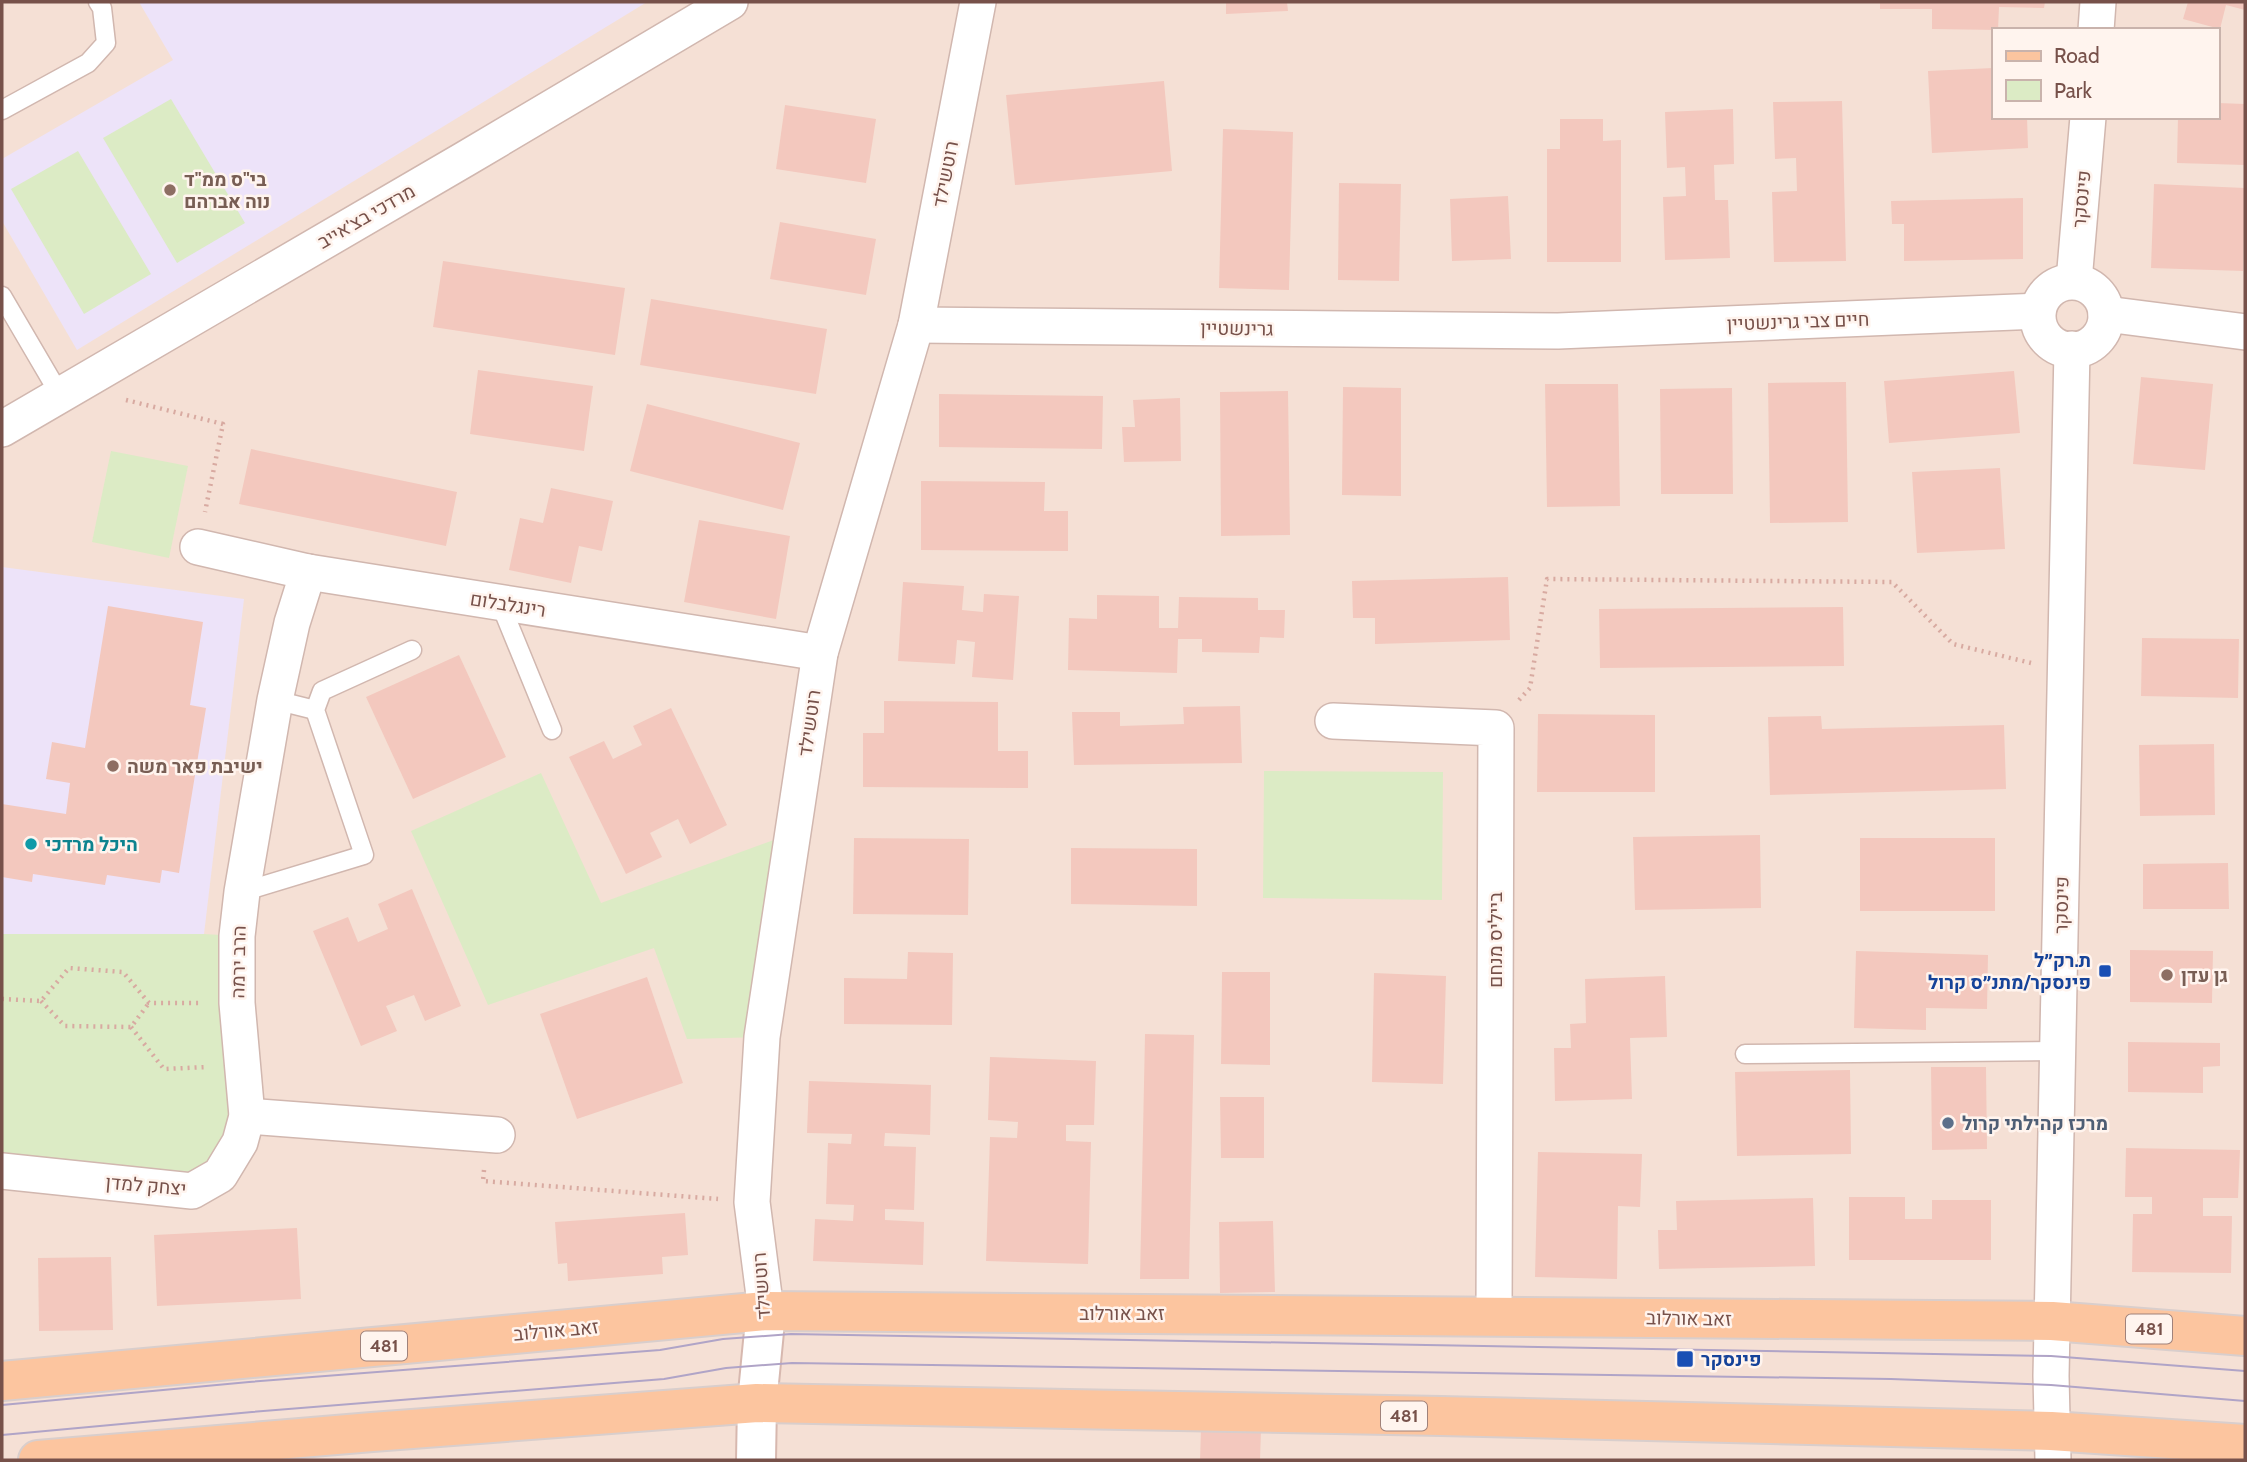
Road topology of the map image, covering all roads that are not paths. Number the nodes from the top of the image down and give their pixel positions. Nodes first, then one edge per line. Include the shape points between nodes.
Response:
1 (98, 2) edge
2 (730, 2) edge
3 (978, 2) edge
4 (2098, 2) edge
5 (2096, 28) edge
6 (2, 110) edge
7 (2088, 119) edge
8 (2074, 282) junction
9 (2, 296) edge
10 (2038, 311) junction
11 (2106, 314) junction
12 (916, 325) junction
13 (1558, 331) joint
14 (2245, 332) edge
15 (2072, 349) junction
16 (67, 391) junction
17 (2, 429) edge
18 (198, 547) road end
19 (308, 572) junction
20 (500, 603) junction
21 (412, 650) dead end
22 (820, 653) junction
23 (275, 700) junction
24 (315, 710) junction
25 (1333, 721) dead end
26 (552, 730) dead end
27 (242, 892) junction
28 (2058, 1051) junction
29 (1745, 1055) dead end
30 (247, 1115) junction
31 (493, 1135) road end
32 (2, 1171) edge
33 (766, 1311) junction
34 (1494, 1316) junction
35 (2052, 1321) junction
36 (2245, 1336) edge
37 (2, 1381) edge
38 (757, 1403) junction
39 (2245, 1444) edge
40 (2052, 1446) edge
41 (38, 1460) edge
42 (756, 1460) edge

1 - 6 lane via 106,43 88,63
2 - 16 street, מרדכי בצ'אייב
3 - 12 street, רוטשילד
4 - 5 street
7 - 8 street, פינסקר
8 - 10 street via 2054,287
8 - 11 street via 2099,296
9 - 16 lane
10 - 13 street, חיים צבי גרינשטיין
10 - 15 street via 2039,323 2051,342
11 - 14 street
11 - 15 street via 2105,325 2092,343
12 - 13 street, גרינשטיין
12 - 22 street, רוטשילד
15 - 28 street, פינסקר
16 - 17 street, מרדכי בצ'אייב
18 - 19 street, רינגלבלום
19 - 20 street, רינגלבלום
19 - 23 street, הרב ירמה
20 - 22 street, רינגלבלום
20 - 26 lane
21 - 24 lane via 323,691
22 - 33 street, רוטשילד via 762,1037 752,1202
23 - 24 lane
23 - 27 street, הרב ירמה
24 - 27 lane via 364,855
25 - 34 street, בייליס מנחם via 1496,728
27 - 30 street, הרב ירמה via 237,1003
28 - 29 lane
28 - 35 street, פינסקר
30 - 31 street
30 - 32 street, יצחק למדן via 240,1142 220,1175 192,1191
33 - 34 main road, זאב אורלוב / 481
33 - 37 main road, זאב אורלוב / 481
33 - 38 street, רוטשילד
34 - 35 main road, זאב אורלוב / 481
35 - 36 main road, זאב אורלוב / 481
35 - 40 street, פינסקר
38 - 40 main road, 481 via 1441,1416
38 - 41 main road, 481
38 - 42 street, רוטשילד
39 - 40 main road, 481

